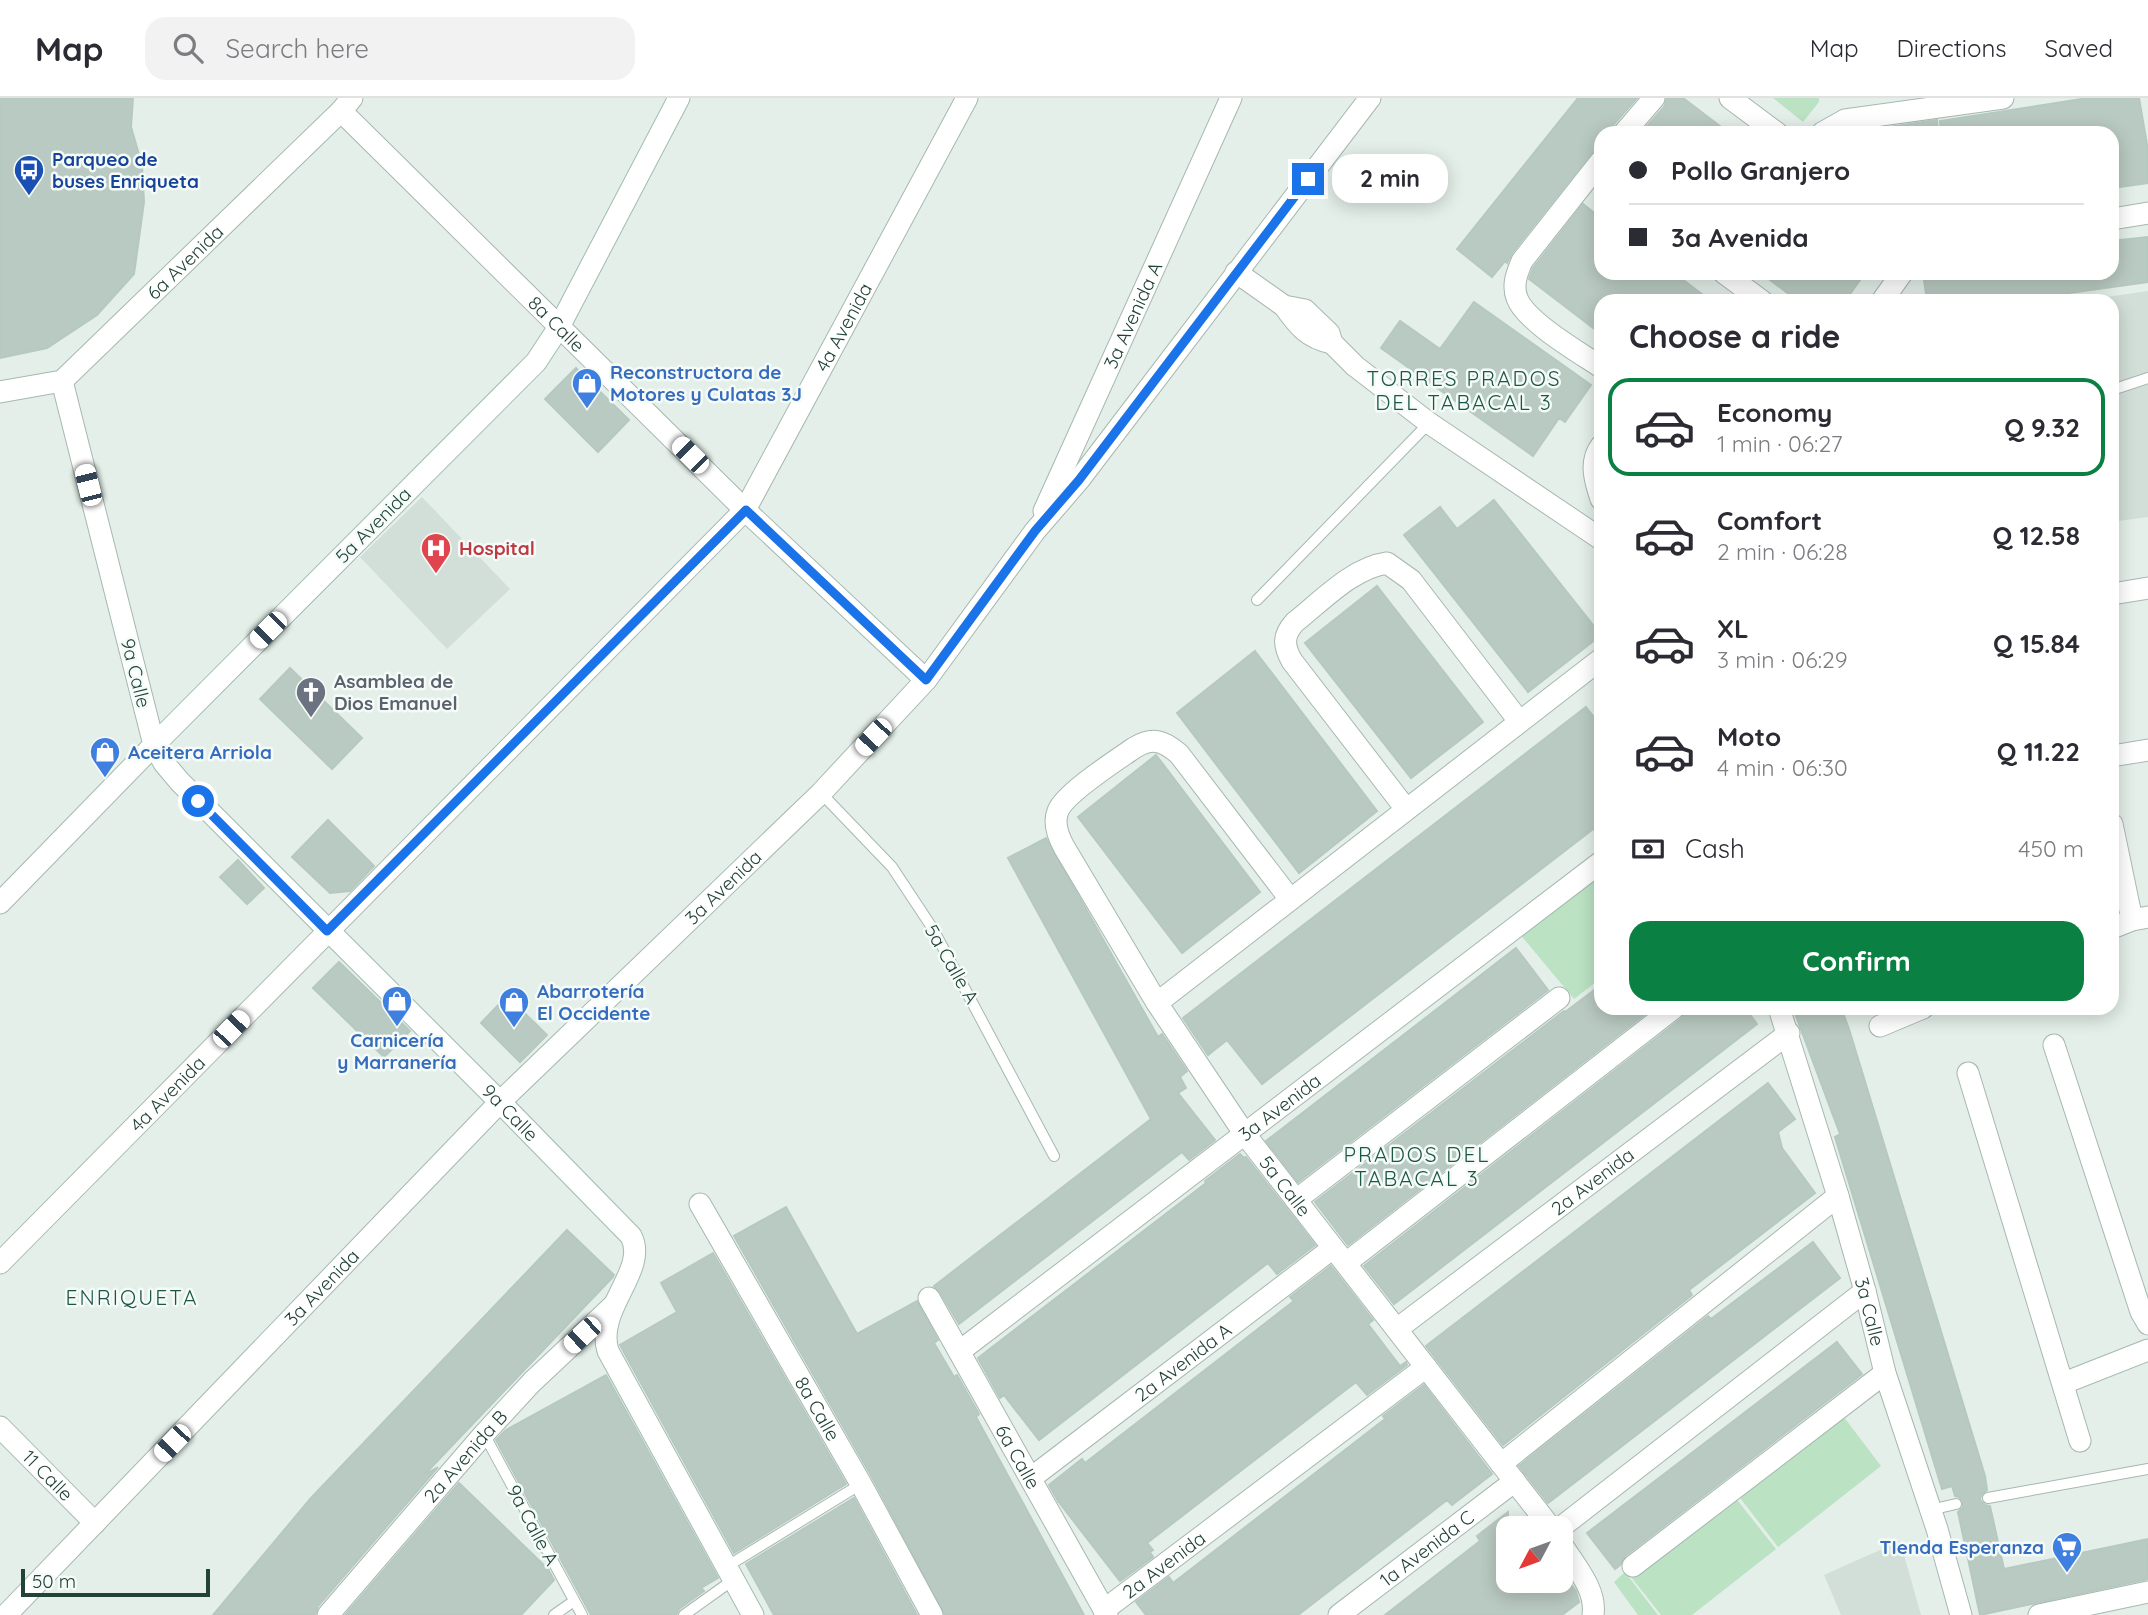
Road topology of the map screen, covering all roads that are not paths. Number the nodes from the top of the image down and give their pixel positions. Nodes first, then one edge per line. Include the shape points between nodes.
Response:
1 (679, 98) edge
2 (967, 98) edge
3 (1231, 98) edge
4 (1370, 98) edge
5 (1654, 98) edge
6 (1730, 98) edge
7 (2003, 98) edge
8 (346, 104) edge
9 (1630, 126) edge
10 (1768, 126) edge
11 (1834, 126) edge
12 (1594, 177) edge
13 (2148, 213) edge
14 (2119, 218) edge
15 (1236, 272) junction
16 (1734, 280) edge
17 (1752, 294) edge
18 (559, 327) junction
19 (1594, 362) edge
20 (2148, 378) edge
21 (62, 381) junction
22 (2119, 388) edge
23 (0, 392) edge
24 (1429, 424) junction
25 (746, 510) junction
26 (1035, 531) junction
27 (1594, 534) edge
28 (2148, 588) edge
29 (2119, 593) edge
30 (1257, 600) dead end
31 (1594, 664) edge
32 (926, 680) junction
33 (1519, 721) junction
34 (154, 745) junction
35 (2148, 750) edge
36 (2119, 755) edge
37 (821, 793) junction
38 (1406, 809) junction
39 (2119, 860) edge
40 (1594, 867) edge
41 (1290, 899) junction
42 (0, 903) edge
43 (2131, 922) edge
44 (327, 931) junction
45 (1559, 998) dead end
46 (1157, 1003) junction
47 (1665, 1015) edge
48 (1782, 1015) edge
49 (1906, 1015) edge
50 (1880, 1026) dead end
51 (1789, 1032) junction
52 (2054, 1045) dead end
53 (1968, 1073) dead end
54 (500, 1102) junction
55 (1244, 1133) junction
56 (1054, 1156) dead end
57 (1838, 1196) junction
58 (1296, 1200) junction
59 (700, 1204) dead end
60 (1340, 1256) junction
61 (0, 1263) edge
62 (1865, 1290) junction
63 (929, 1298) dead end
64 (614, 1305) junction
65 (2148, 1324) edge
66 (1397, 1329) junction
67 (2148, 1350) edge
68 (960, 1351) junction
69 (1426, 1367) junction
70 (1885, 1373) junction
71 (2064, 1383) junction
72 (0, 1427) edge
73 (484, 1434) junction
74 (2080, 1441) dead end
75 (1501, 1464) junction
76 (2148, 1469) edge
77 (1031, 1478) junction
78 (1515, 1481) junction
79 (861, 1485) junction
80 (1988, 1498) dead end
81 (1956, 1504) dead end
82 (1930, 1510) junction
83 (1542, 1516) edge
84 (1573, 1518) edge
85 (95, 1523) junction
86 (1573, 1562) edge
87 (1633, 1566) dead end
88 (730, 1574) junction
89 (2148, 1591) edge
90 (574, 1601) junction
91 (1105, 1612) edge
92 (6, 1615) edge
93 (328, 1615) edge
94 (554, 1615) edge
95 (582, 1615) edge
96 (684, 1615) edge
97 (753, 1615) edge
98 (932, 1615) edge
99 (1339, 1615) edge
100 (1592, 1615) edge
101 (1961, 1615) edge
102 (2039, 1615) edge

1 - 18 street, 5a Avenida
2 - 25 street, 4a Avenida
3 - 26 street, 3a Avenida A
4 - 15 street, 3a Avenida
5 - 9 street
6 - 10 street
7 - 11 street via 1844,120
8 - 18 street, 8a Calle
8 - 21 street, 6a Avenida
12 - 19 street via 1522,261 1515,280 1525,312
13 - 14 street
15 - 24 street via 1288,307 1297,326 1308,335 1332,343
15 - 26 street, 3a Avenida
16 - 17 street
18 - 25 street, 8a Calle
18 - 34 street, 5a Avenida via 536,362
20 - 22 lane
21 - 23 street
21 - 34 street, 9a Calle
24 - 27 street
24 - 30 lane
25 - 32 street, 8a Calle
25 - 44 street, 4a Avenida
26 - 32 street, 3a Avenida
28 - 29 street
31 - 33 street
32 - 37 street, 3a Avenida
33 - 38 street
33 - 38 street via 1411,580 1387,564 1357,573 1295,622 1284,642 1292,661
34 - 42 street, 5a Avenida
34 - 44 street, 9a Calle via 180,782
35 - 36 street
37 - 54 street, 3a Avenida
37 - 56 lane, 5a Calle A via 892,867 933,929
38 - 41 street
39 - 43 street
40 - 55 street, 3a Avenida
41 - 46 street
41 - 46 street, 5a Calle via 1179,754 1157,740 1134,748 1067,798 1058,810 1057,834
44 - 54 street, 9a Calle
44 - 61 street, 4a Avenida
45 - 58 street
46 - 55 street, 5a Calle
47 - 60 street, 2a Avenida A
48 - 51 street, 3a Calle
49 - 50 street
51 - 57 street, 3a Calle
51 - 66 street, 2a Avenida
52 - 65 street
53 - 71 street
54 - 64 street, 9a Calle via 633,1239 635,1256
54 - 85 street, 3a Avenida
55 - 58 street, 5a Calle
55 - 68 street, 3a Avenida
57 - 62 street, 3a Calle
57 - 75 street
58 - 60 street, 5a Calle
59 - 79 street, 8a Calle
60 - 66 street, 5a Calle
60 - 77 street, 2a Avenida A
62 - 70 street, 3a Calle
62 - 84 street
63 - 68 street, 6a Calle
64 - 73 street, 2a Avenida B via 531,1382
64 - 88 street, 9a Calle via 605,1330 608,1351
66 - 69 street, 5a Calle
67 - 71 street
68 - 77 street, 6a Calle
69 - 75 street, 5a Calle
69 - 91 street, 2a Avenida
70 - 82 street, 3a Calle
70 - 87 street
71 - 74 street
72 - 85 street, 11 Calle
73 - 90 lane, 9a Calle A
73 - 93 street, 2a Avenida B
75 - 78 street, 5a Calle
76 - 80 lane
77 - 91 street, 6a Calle
78 - 83 street, 5a Calle
78 - 99 street, 1a Avenida C
79 - 88 lane
79 - 98 street, 8a Calle
81 - 82 lane
82 - 101 street, 3a Calle
85 - 92 street, 3a Avenida
86 - 100 street via 1589,1587
88 - 96 lane
88 - 97 street, 9a Calle
89 - 102 street
90 - 94 lane
90 - 95 lane, 9a Calle A

